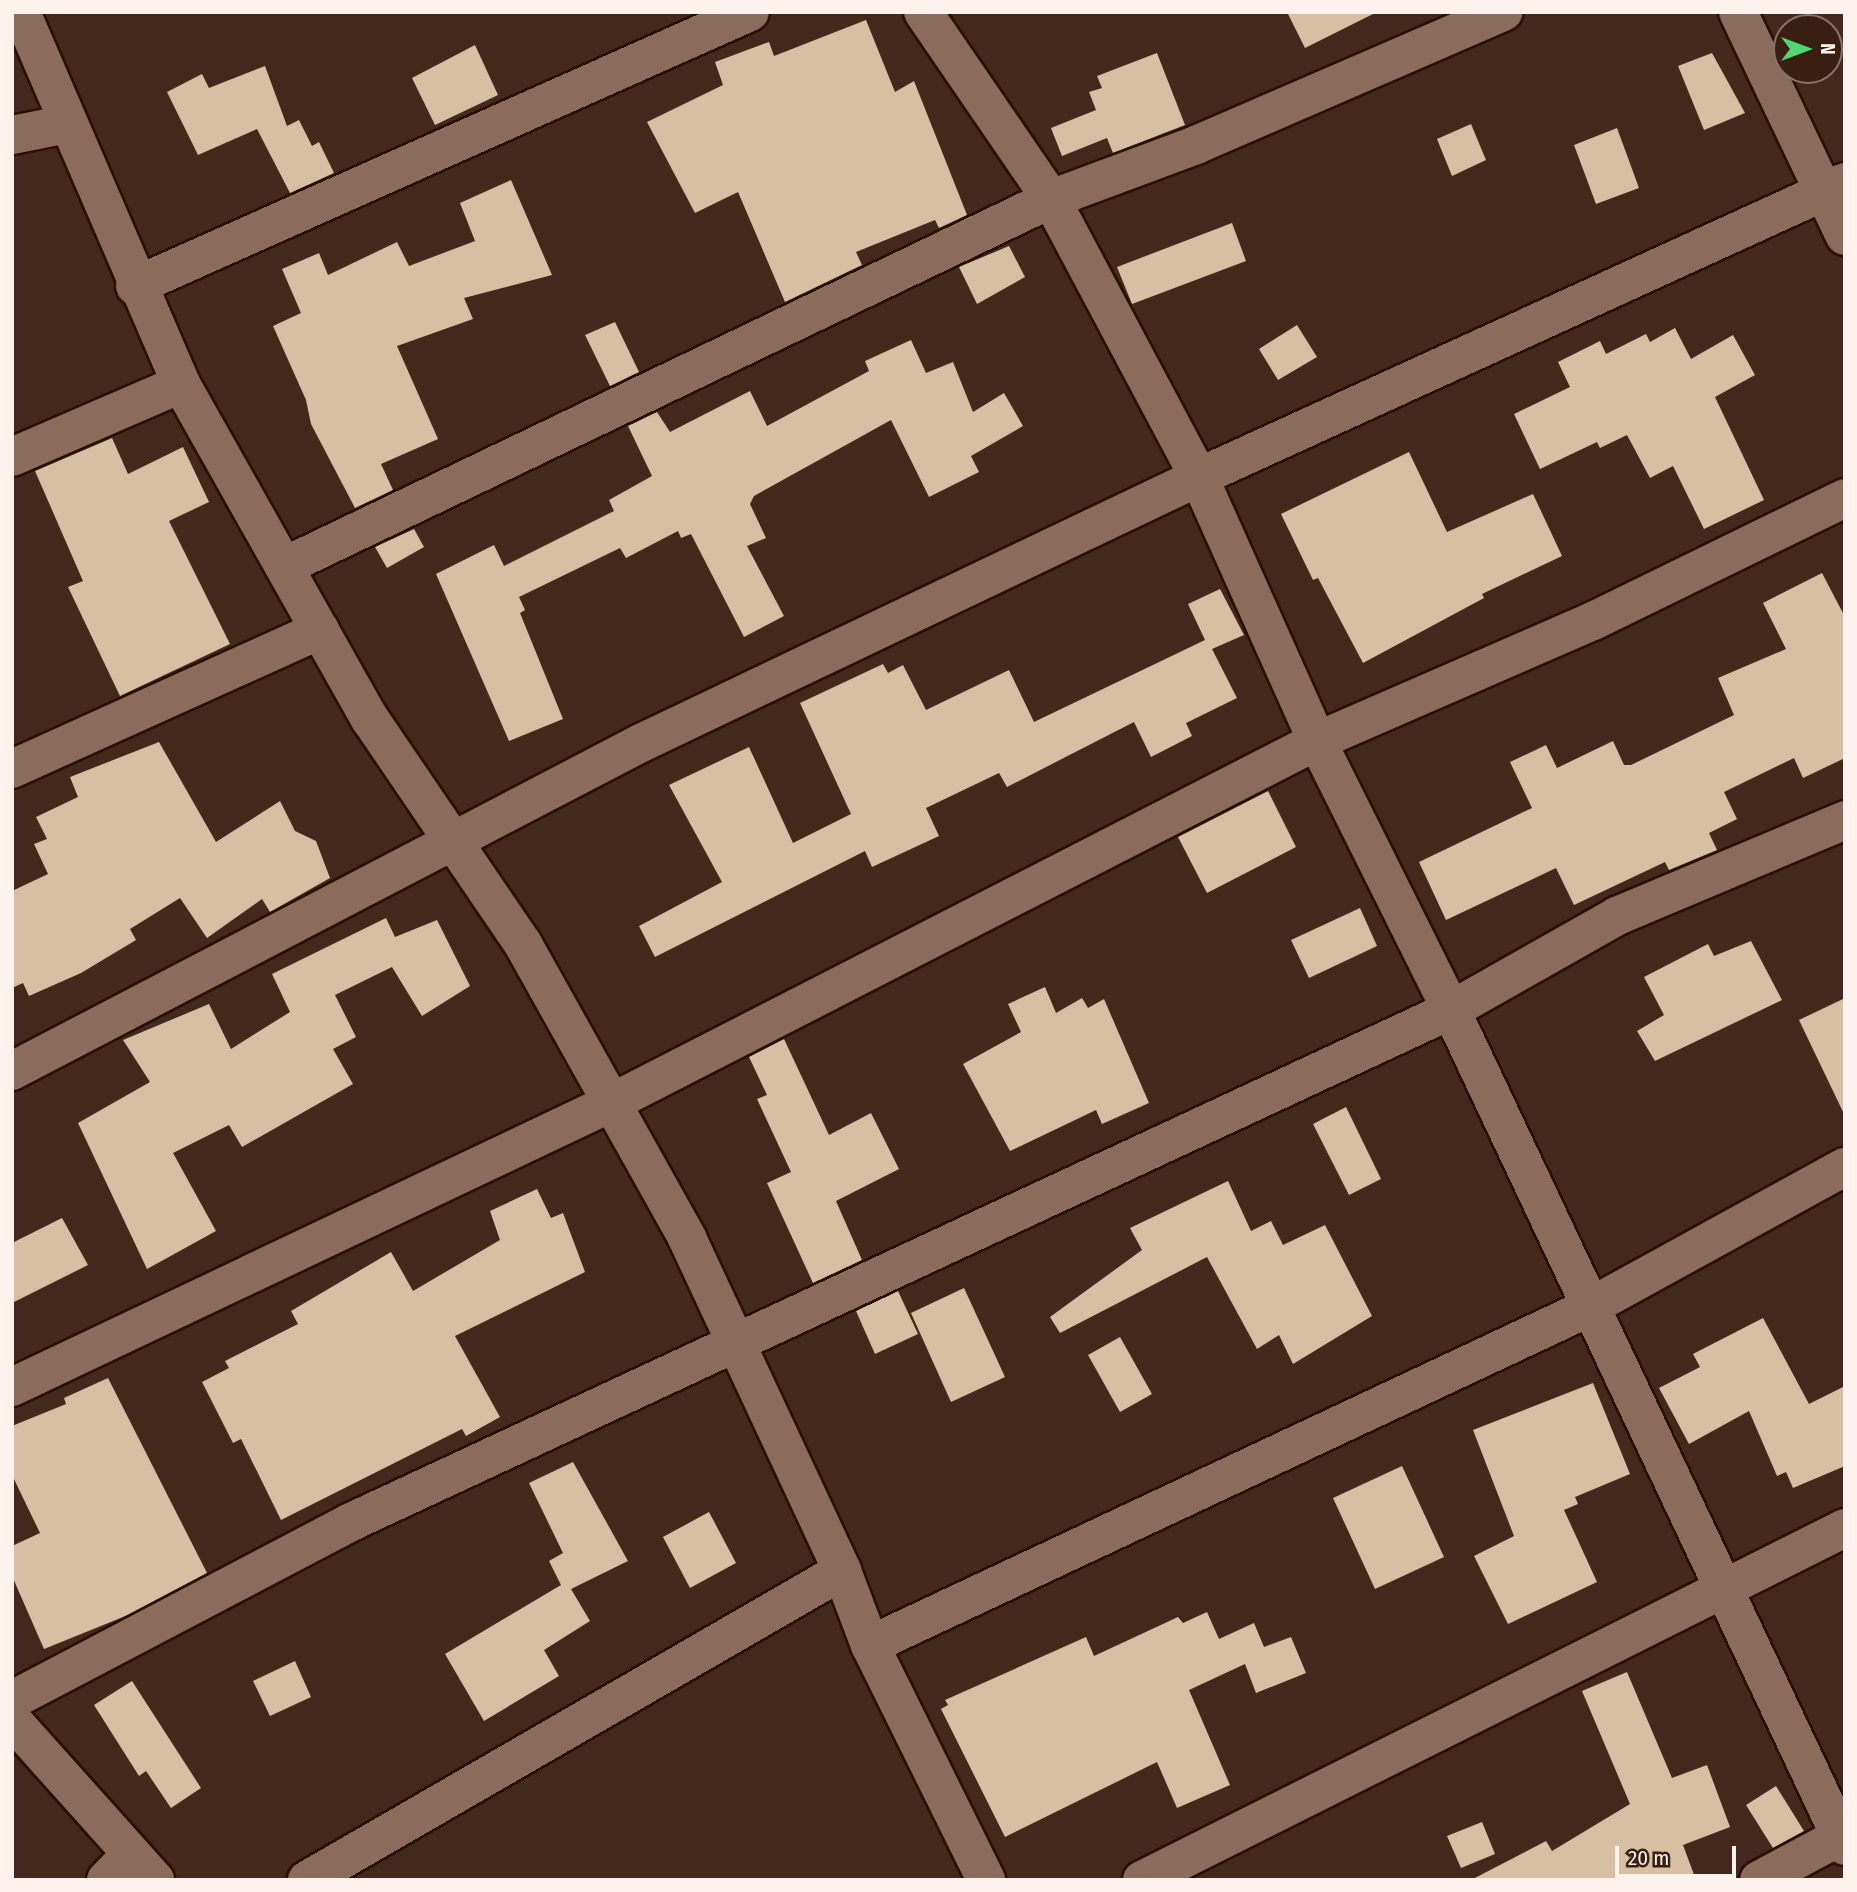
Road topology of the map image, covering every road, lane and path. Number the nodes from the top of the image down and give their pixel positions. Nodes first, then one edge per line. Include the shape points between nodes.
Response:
1 (20, 12) edge
2 (750, 12) edge
3 (923, 12) edge
4 (1504, 12) edge
5 (1738, 12) edge
6 (67, 124) junction
7 (12, 135) edge
8 (1834, 188) edge
9 (1051, 199) junction
10 (1845, 236) edge
11 (135, 286) junction
12 (181, 384) junction
13 (12, 457) edge
14 (1199, 477) junction
15 (1845, 498) edge
16 (285, 566) junction
17 (320, 630) junction
18 (1317, 741) junction
19 (12, 769) edge
20 (1845, 820) edge
21 (454, 841) junction
22 (1451, 1010) junction
23 (12, 1071) edge
24 (611, 1102) junction
25 (1845, 1167) edge
26 (1588, 1308) junction
27 (736, 1347) junction
28 (12, 1387) edge
29 (1845, 1528) edge
30 (842, 1571) junction
31 (1725, 1585) junction
32 (870, 1645) junction
33 (12, 1700) edge
34 (12, 1720) edge
35 (1843, 1839) edge
36 (131, 1871) edge
37 (306, 1880) edge
38 (986, 1880) edge
39 (1142, 1880) edge
40 (1759, 1880) edge

1 - 6 street
2 - 11 street
3 - 9 street
4 - 9 street via 1196,145
5 - 8 street
6 - 7 street
6 - 11 street
8 - 10 street
8 - 14 street
9 - 14 street
9 - 16 street
11 - 12 street
12 - 13 street
12 - 16 street
14 - 18 street
14 - 21 street via 641,743
15 - 18 street via 1593,621
16 - 17 street
17 - 19 street
17 - 21 street via 370,719
18 - 22 street
18 - 24 street
20 - 22 street via 1617,916
21 - 23 street
21 - 24 street via 523,944
22 - 26 street
22 - 27 street via 1022,1207
24 - 27 street via 687,1238
24 - 28 street
25 - 26 street
26 - 31 street
26 - 32 street
27 - 30 street
27 - 33 street via 351,1522
29 - 31 street
30 - 32 street
30 - 37 street
31 - 35 street
31 - 39 street
32 - 38 street
34 - 36 street
35 - 40 street

